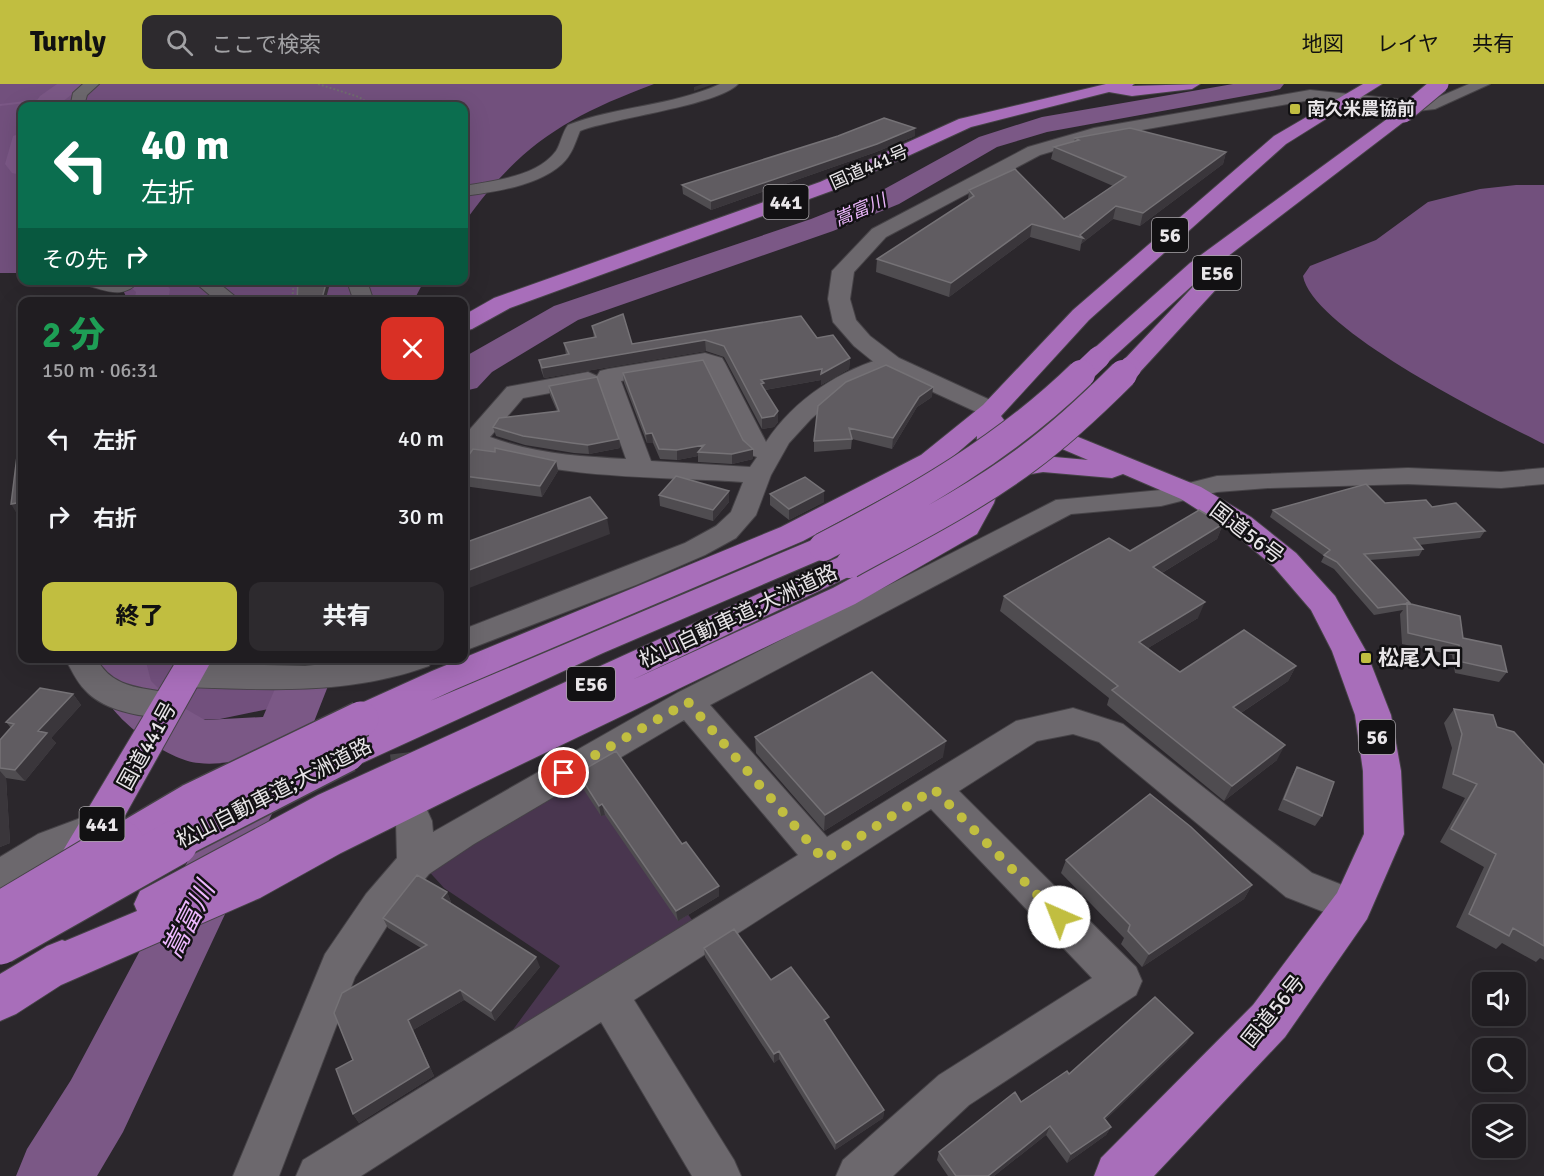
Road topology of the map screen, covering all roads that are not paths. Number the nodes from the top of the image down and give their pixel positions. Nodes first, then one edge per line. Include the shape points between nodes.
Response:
1 (92, 84) edge
2 (731, 84) edge
3 (1192, 84) edge
4 (1440, 84) edge
5 (1478, 84) edge
6 (1372, 85) edge
7 (1118, 86) edge
8 (1350, 98) junction
9 (78, 102) edge
10 (1310, 185) junction
11 (468, 190) edge
12 (106, 285) edge
13 (209, 285) edge
14 (123, 290) edge
15 (225, 297) edge
16 (468, 322) edge
17 (890, 363) junction
18 (608, 375) junction
19 (992, 410) junction
20 (469, 444) edge
21 (765, 464) junction
22 (638, 467) junction
23 (988, 476) junction
24 (1544, 476) edge
25 (1152, 477) junction
26 (1191, 493) junction
27 (836, 555) junction
28 (468, 638) edge
29 (82, 663) edge
30 (400, 670) edge
31 (184, 679) edge
32 (688, 702) junction
33 (934, 789) junction
34 (414, 822) tunnel mouth
35 (329, 824) junction
36 (102, 825) junction
37 (824, 860) junction
38 (416, 863) junction
39 (0, 876) edge
40 (1352, 906) junction
41 (0, 915) edge
42 (0, 942) edge
43 (0, 985) edge
44 (608, 996) junction
45 (0, 999) edge
46 (256, 1176) edge
47 (319, 1176) edge
48 (718, 1176) edge
49 (859, 1176) edge
50 (1119, 1176) edge

1 - 9 street via 80,93
2 - 11 street via 639,111 595,118 573,128 564,152 549,163 521,178
3 - 7 highway, 国道441号 / 441 via 1132,92
4 - 10 highway, 松山自動車道;大洲道路 / E56, bridge
5 - 8 street via 1435,104 1417,106
6 - 8 highway, 56
7 - 16 highway, 国道441号 / 441 via 965,123 827,186 512,300
8 - 17 street via 1310,95 1280,99 1056,142 879,233 843,271 839,299 845,322
8 - 19 highway, 56 via 1280,140 1081,315
10 - 27 highway, 松山自動車道;大洲道路 / E56, bridge via 1198,268 998,445 888,514
10 - 27 highway, 松山自動車道;大洲道路 / E56, bridge via 1217,273 1130,368 1068,427 969,497
12 - 14 street
13 - 15 street
17 - 19 street
17 - 21 street via 836,385 779,440
18 - 20 street via 515,393
18 - 21 street via 705,360 714,363
18 - 22 street via 639,460
19 - 23 highway
19 - 25 highway, 国道56号 / 56
19 - 41 highway, bridge via 930,462 854,504 361,719 191,801
20 - 22 street via 549,462
21 - 22 street
21 - 28 street via 743,515 726,532 626,578
23 - 25 highway via 1003,469 1043,464
23 - 35 highway via 967,527 844,596
24 - 26 street via 1501,480 1408,476 1268,480 1217,484
25 - 26 highway, 国道56号 / 56
26 - 32 street via 1065,506
26 - 40 highway, 国道56号 / 56 via 1241,524 1285,560 1323,604 1349,651 1373,715 1382,771 1384,834
27 - 35 highway, 松山自動車道;大洲道路 / E56
27 - 42 highway, 松山自動車道;大洲道路 / E56, bridge via 591,645 347,754 191,834
29 - 31 street via 89,679 116,698
30 - 31 street via 357,676
31 - 36 highway, 国道441号 / 441
32 - 37 street
32 - 38 street via 461,832
33 - 37 street
33 - 40 street via 1028,730 1074,721 1111,733 1299,885
33 - 49 street via 1122,981 954,1090
34 - 38 street
35 - 45 highway via 245,885 44,971
36 - 39 street via 51,845
36 - 43 highway, 国道441号 / 441
37 - 44 street
38 - 46 street via 379,906 339,967
40 - 50 highway, 国道56号 / 56 via 1269,1022
44 - 47 street
44 - 48 street

